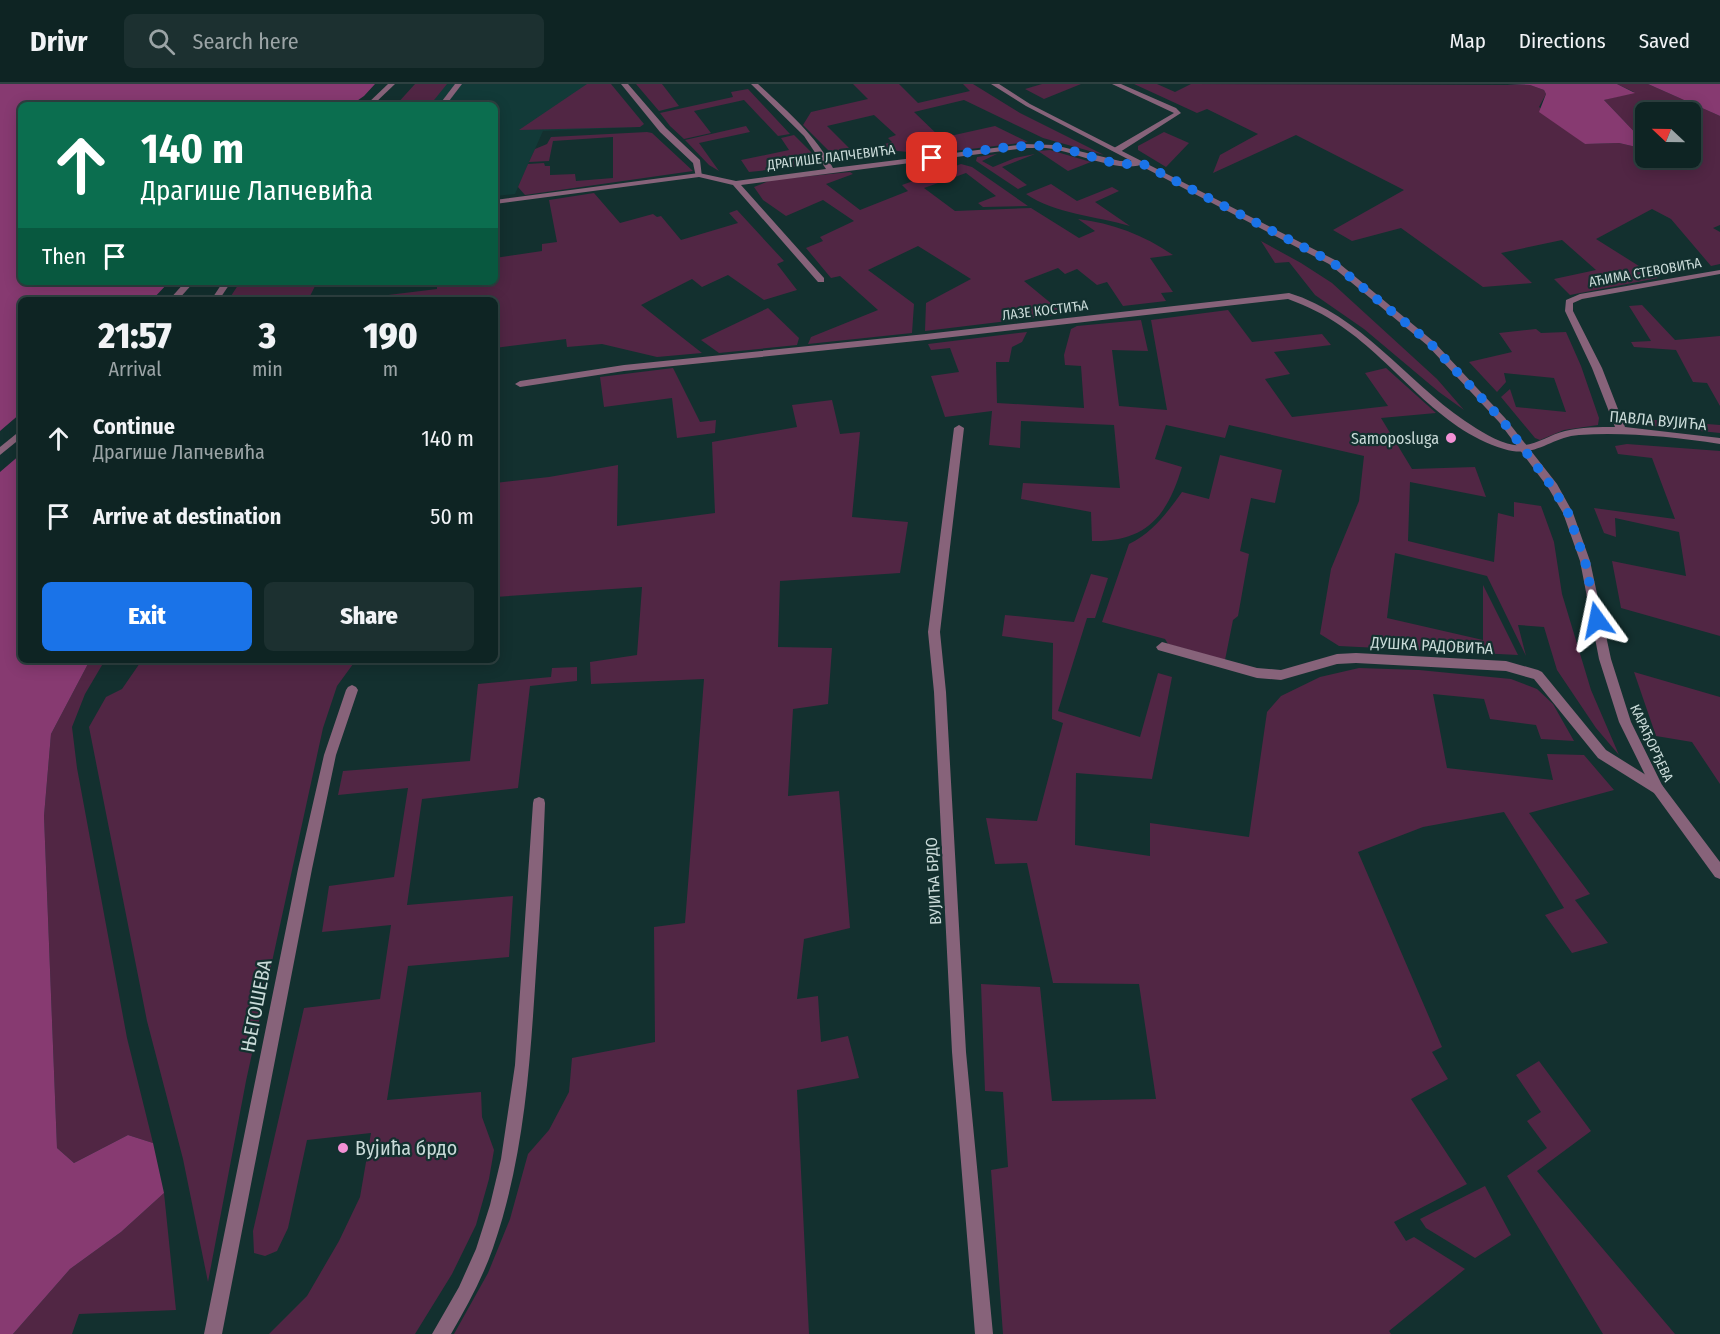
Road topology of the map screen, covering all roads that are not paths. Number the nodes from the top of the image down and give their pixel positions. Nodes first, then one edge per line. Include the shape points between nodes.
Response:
1 (392, 84) edge
2 (459, 84) edge
3 (624, 84) edge
4 (754, 84) edge
5 (994, 84) edge
6 (1115, 84) edge
7 (372, 102) edge
8 (444, 102) edge
9 (1117, 150) junction
10 (1141, 163) junction
11 (830, 170) junction
12 (699, 175) junction
13 (736, 183) junction
14 (498, 202) edge
15 (1720, 272) edge
16 (820, 280) dead end
17 (187, 285) edge
18 (176, 297) edge
19 (520, 384) dead end
20 (959, 428) dead end
21 (1621, 429) junction
22 (18, 436) edge
23 (1720, 441) edge
24 (1525, 451) junction
25 (0, 452) edge
26 (1162, 647) dead end
27 (352, 690) dead end
28 (1658, 789) junction
29 (539, 803) dead end
30 (1720, 873) edge
31 (213, 1334) edge
32 (441, 1334) edge
33 (984, 1334) edge

1 - 7 street
2 - 8 street
3 - 12 street via 697,162
4 - 11 street via 812,141
5 - 9 street, КАРАЂОРЂЕВА
6 - 9 street via 1178,113
9 - 10 street, КАРАЂОРЂЕВА
10 - 11 street, ДРАГИШЕ ЛАПЧЕВИЋА via 1127,165 1061,148 1036,146
10 - 24 street, КАРАЂОРЂЕВА via 1294,240 1347,272 1430,343 1502,420
11 - 13 street, ДРАГИШЕ ЛАПЧЕВИЋА
12 - 13 street, ДРАГИШЕ ЛАПЧЕВИЋА
12 - 14 street, ДРАГИШЕ ЛАПЧЕВИЋА
13 - 16 street
15 - 21 street, АЋИМА СТЕВОВИЋА via 1569,302 1569,311
17 - 18 street
19 - 24 street, ЛАЗЕ КОСТИЋА via 624,368 1289,296 1330,313 1471,429 1504,446
20 - 33 street, ВУЈИЋА БРДО via 934,632 959,1052
21 - 23 street, ПАВЛА ВУЈИЋА
21 - 24 street, ПАВЛА ВУЈИЋА via 1567,433
22 - 25 street
24 - 28 street, КАРАЂОРЂЕВА via 1568,513 1585,561 1605,659 1625,722
26 - 28 street, ДУШКА РАДОВИЋА via 1257,673 1281,675 1337,659 1356,658 1506,666 1538,675 1602,754
27 - 31 street, ЊЕГОШЕВА via 330,755
28 - 30 street, КАРАЂОРЂЕВА
29 - 32 street via 524,1057 508,1162 500,1204 480,1261

